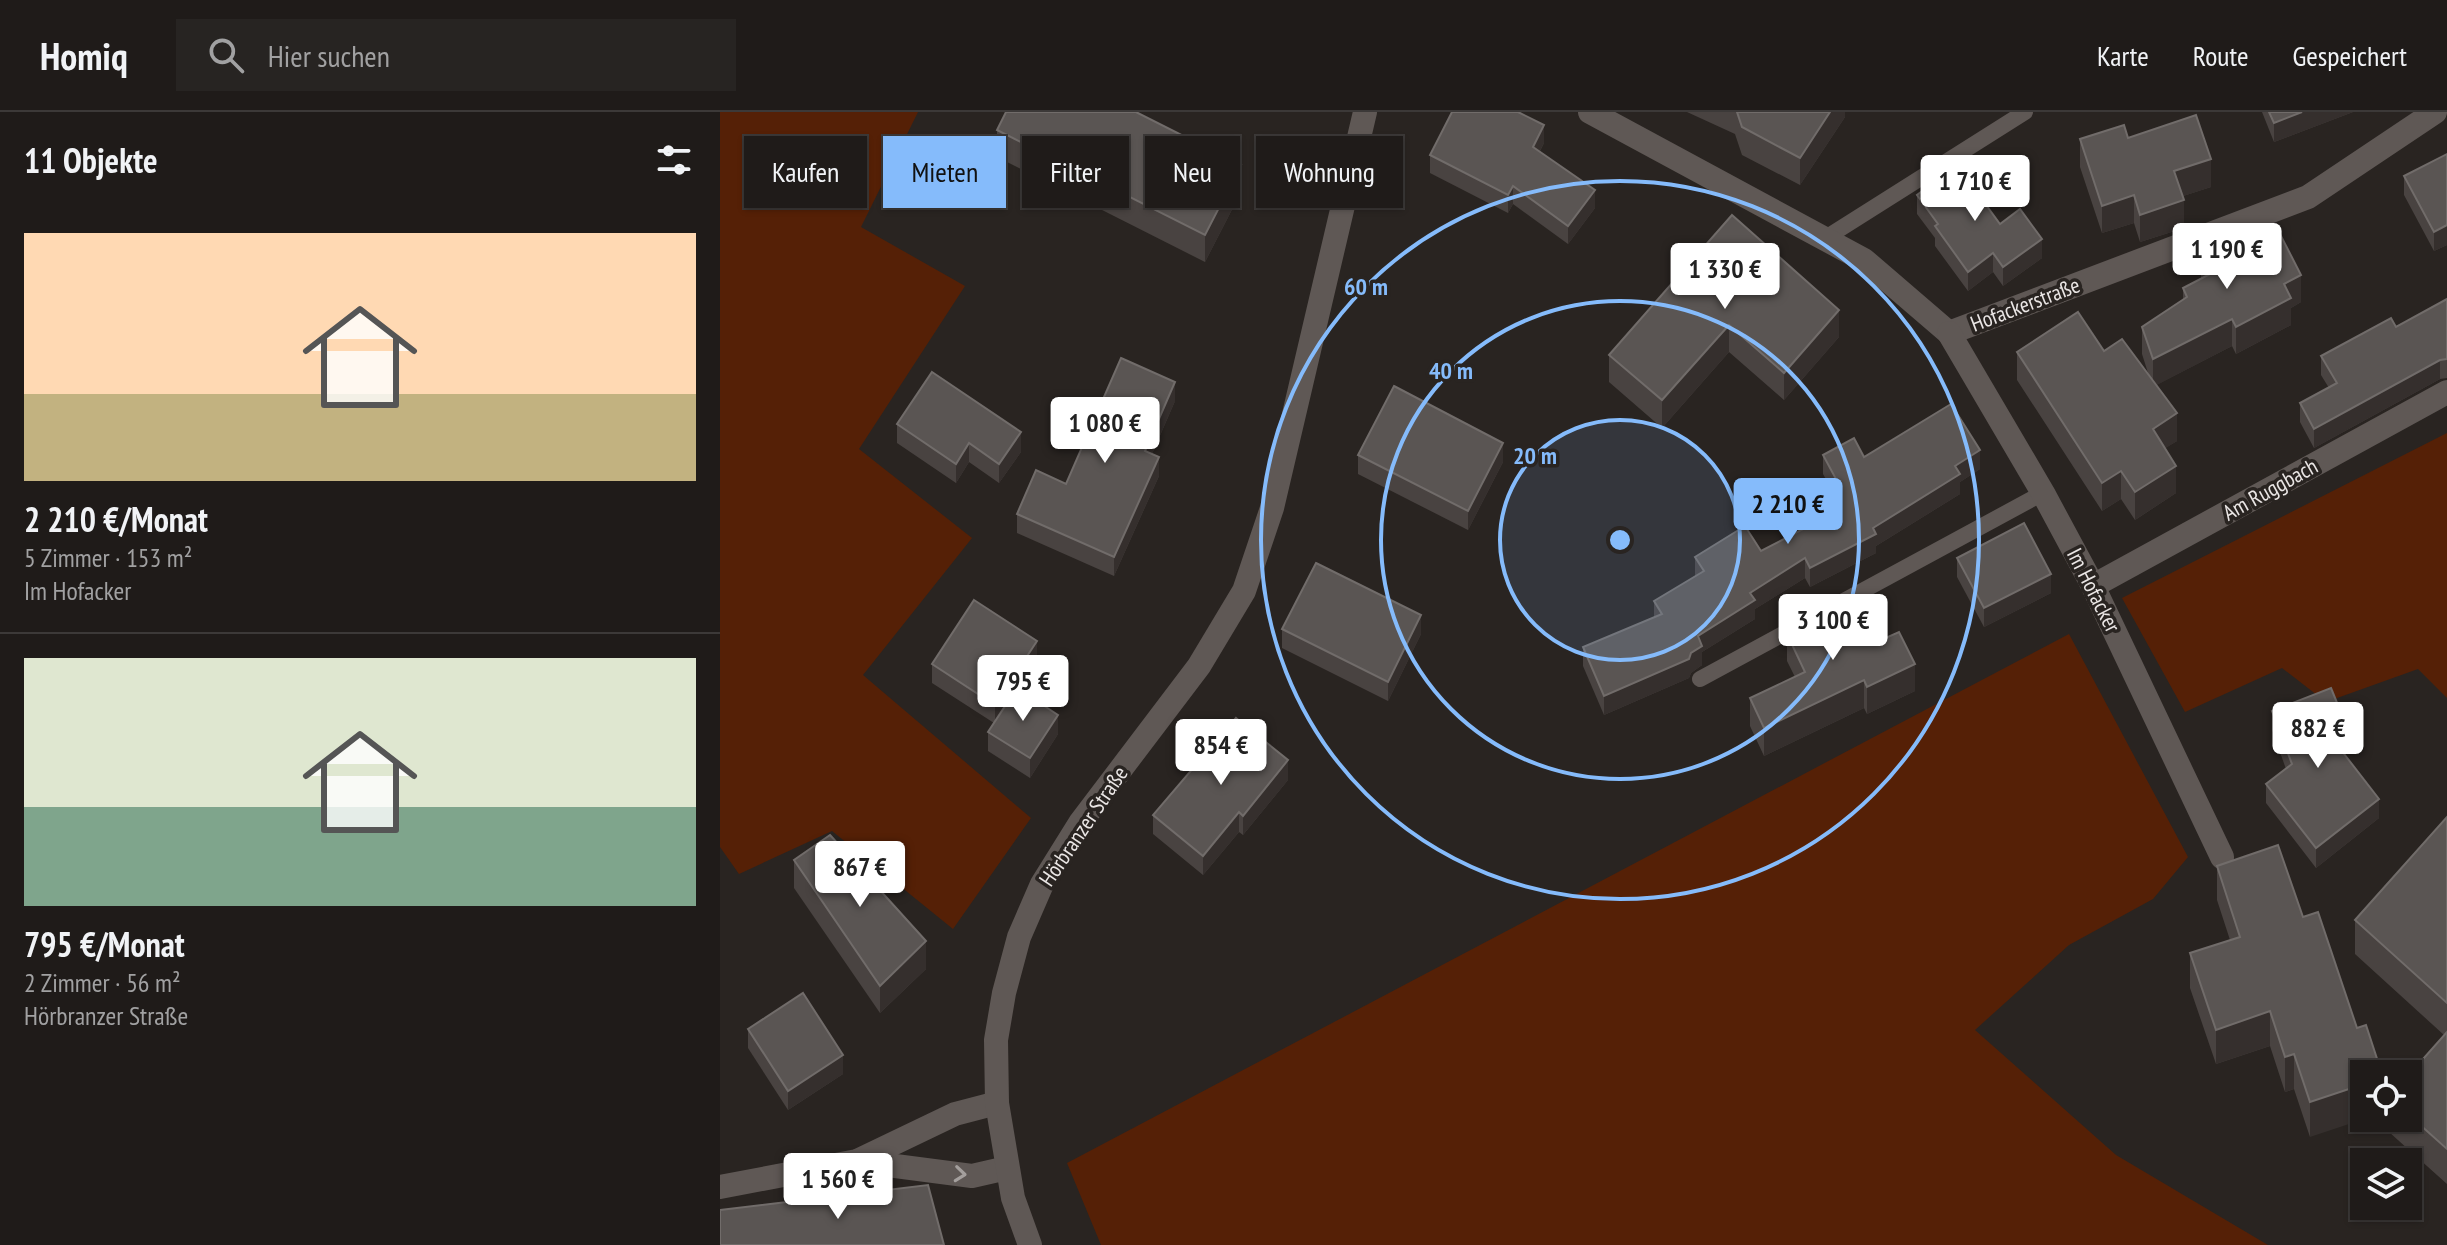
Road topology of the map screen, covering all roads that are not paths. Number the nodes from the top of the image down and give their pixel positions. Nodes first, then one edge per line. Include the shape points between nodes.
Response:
1 (1365, 112) edge
2 (1590, 112) edge
3 (2025, 112) edge
4 (2435, 112) edge
5 (1824, 239) junction
6 (1949, 333) junction
7 (2447, 392) edge
8 (2043, 493) junction
9 (2093, 586) junction
10 (1700, 679) dead end
11 (2222, 857) dead end
12 (997, 1103) junction
13 (857, 1161) junction
14 (1007, 1168) junction
15 (720, 1187) edge
16 (1030, 1245) edge

1 - 12 street, Hörbranzer Straße via 1272,508 1244,591 1199,666 1080,823 1042,884 1019,937 1004,993 996,1040
2 - 5 street, Hofackerstraße
3 - 5 lane
4 - 6 street, Hofackerstraße via 2308,197
5 - 6 street, Hofackerstraße via 1864,260
6 - 8 street, Im Hofacker
7 - 9 street, Am Ruggbach
8 - 9 street, Im Hofacker
8 - 10 lane
9 - 11 street, Im Hofacker
12 - 13 street via 955,1114
12 - 14 street, Hörbranzer Straße
13 -> 14 street via 972,1176
13 - 15 street
14 - 16 street, Hörbranzer Straße

